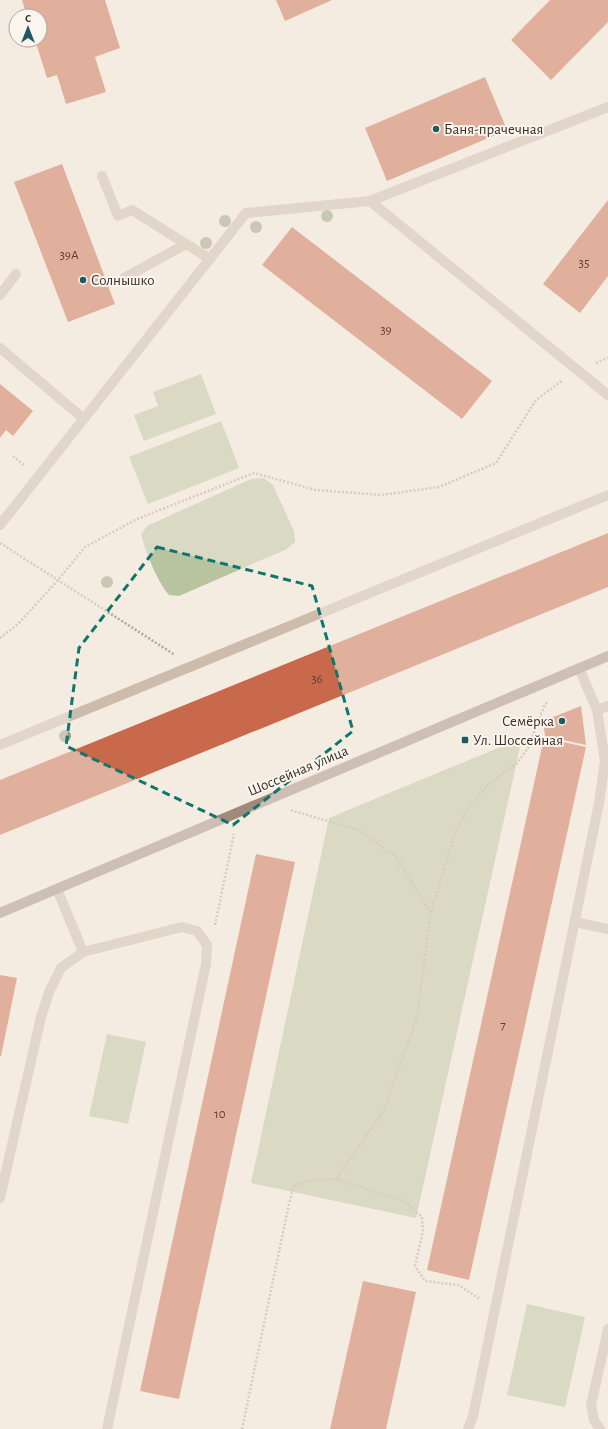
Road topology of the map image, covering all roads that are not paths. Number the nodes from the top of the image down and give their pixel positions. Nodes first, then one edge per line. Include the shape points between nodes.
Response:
1 (608, 107) edge
2 (102, 176) dead end
3 (370, 201) junction
4 (186, 244) junction
5 (210, 259) junction
6 (16, 274) dead end
7 (124, 278) dead end
8 (0, 295) edge
9 (0, 348) edge
10 (608, 395) edge
11 (84, 419) junction
12 (608, 495) edge
13 (0, 525) edge
14 (608, 656) edge
15 (579, 668) junction
16 (608, 706) edge
17 (597, 710) junction
18 (0, 745) edge
19 (57, 889) junction
20 (0, 913) edge
21 (575, 922) junction
22 (608, 929) edge
23 (83, 952) junction
24 (0, 1198) edge
25 (608, 1329) edge
26 (107, 1429) edge
27 (468, 1429) edge
28 (600, 1429) edge

1 - 3 lane
2 - 4 lane via 118,216 132,210
3 - 5 lane via 246,213
3 - 10 lane
4 - 5 lane
4 - 7 lane
5 - 11 lane
6 - 8 lane
9 - 11 lane
11 - 13 lane
12 - 18 lane
14 - 15 street, Шоссейная улица
15 - 17 lane
15 - 19 street, Шоссейная улица
16 - 17 lane
17 - 21 lane via 605,761
19 - 20 street, Шоссейная улица
19 - 23 lane
21 - 22 lane
21 - 27 lane via 473,1416
23 - 24 lane via 61,968 49,992
23 - 26 lane via 182,927 197,931 207,945 206,964
25 - 28 lane via 591,1405 594,1420

